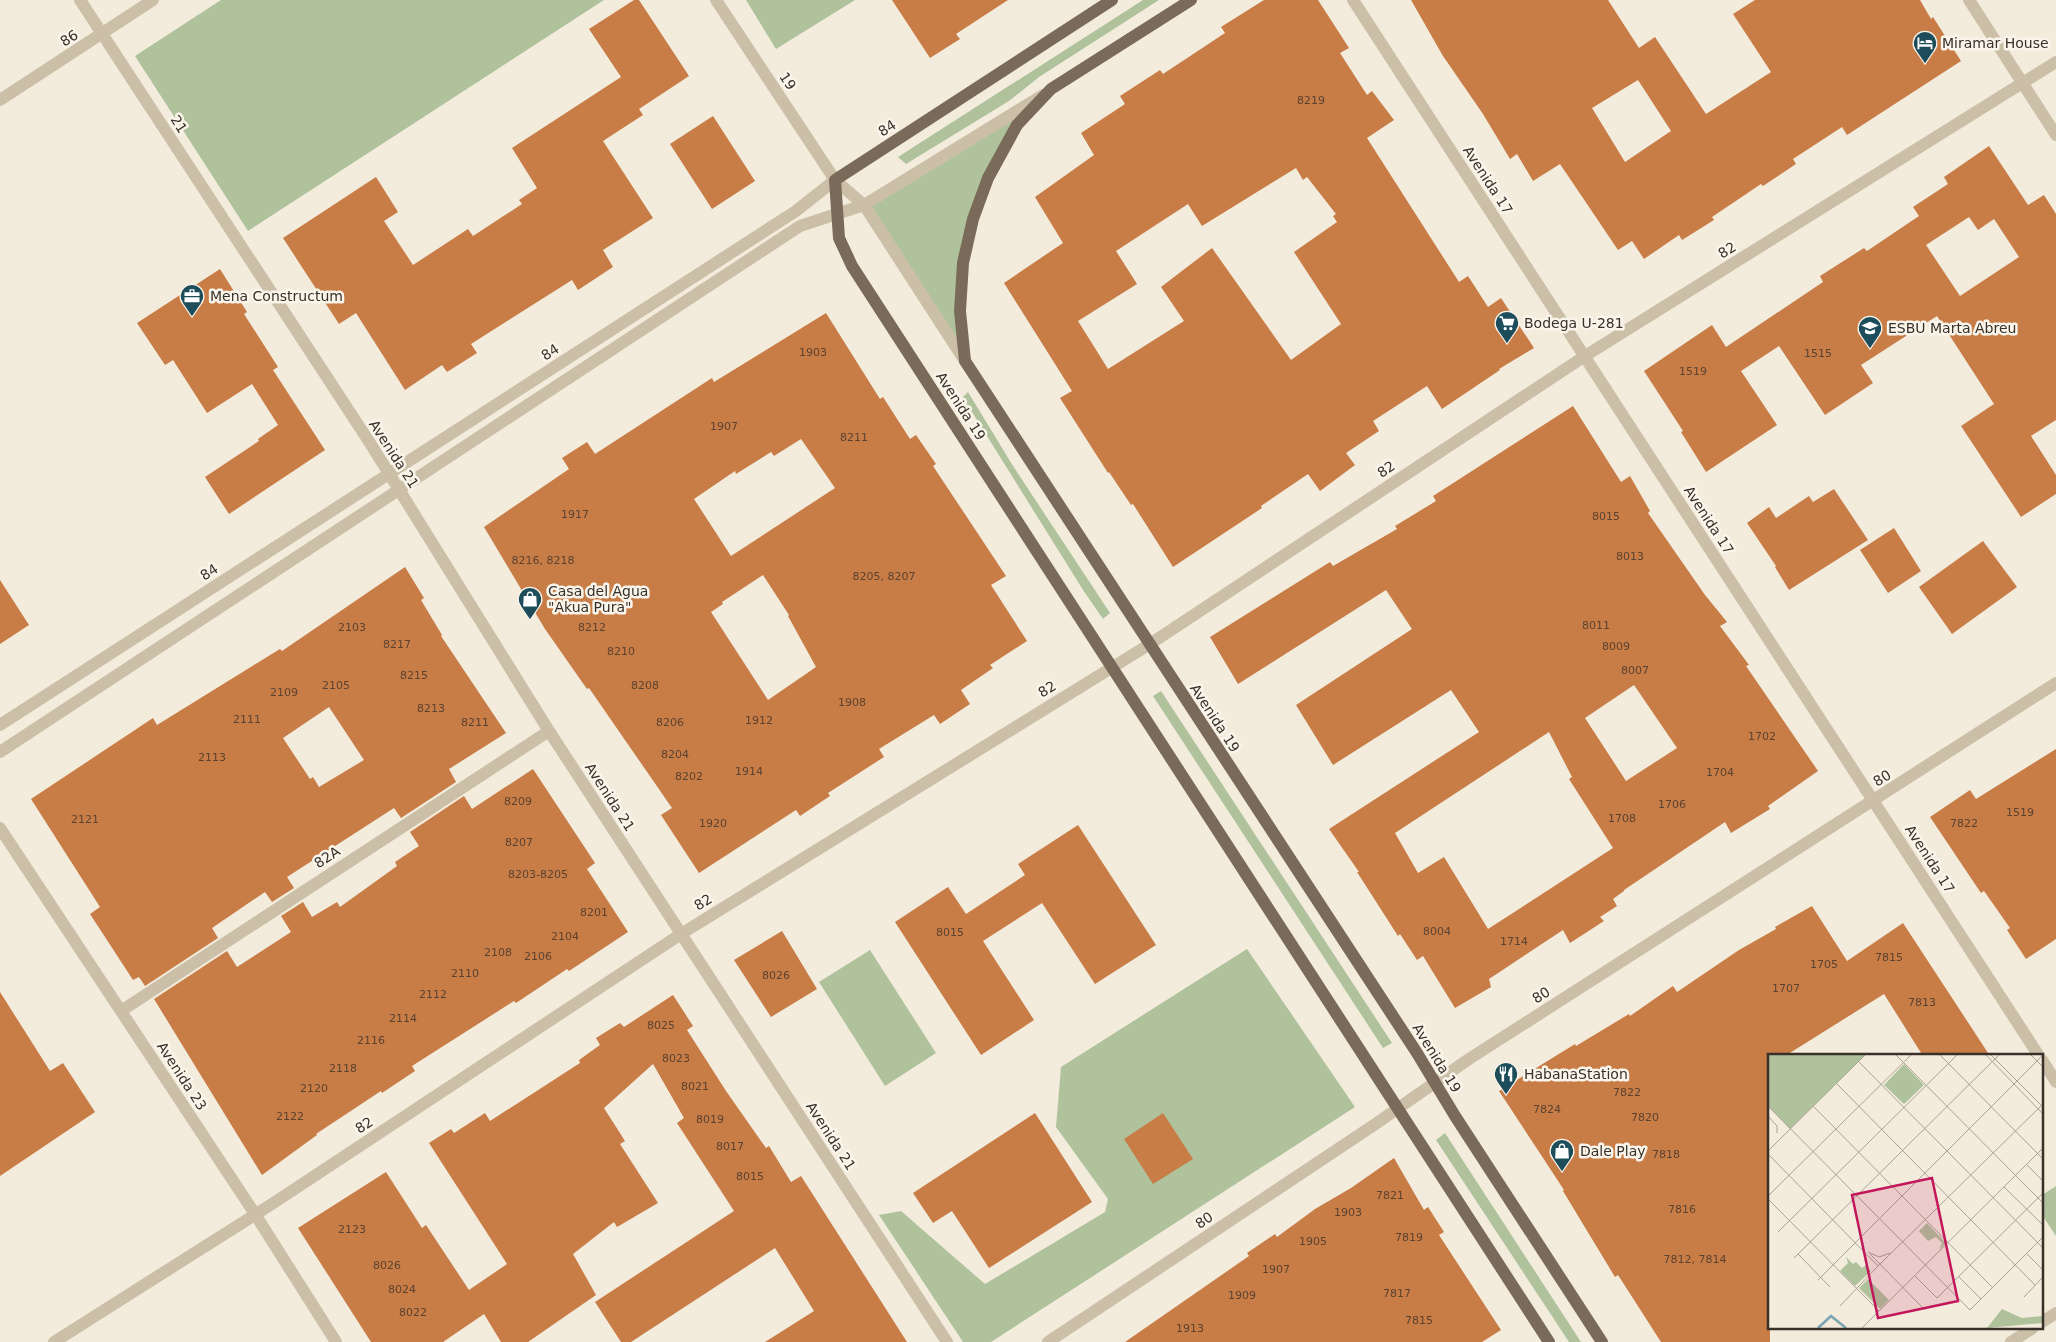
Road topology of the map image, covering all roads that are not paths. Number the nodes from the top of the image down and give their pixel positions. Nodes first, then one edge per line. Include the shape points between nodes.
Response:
1 (80, 0) edge
2 (153, 0) edge
3 (716, 0) edge
4 (1112, 0) edge
5 (1191, 0) edge
6 (1353, 0) edge
7 (1969, 0) edge
8 (102, 34) junction
9 (2056, 62) edge
10 (2023, 84) junction
11 (1052, 89) junction
12 (0, 100) edge
13 (2056, 136) edge
14 (835, 180) junction
15 (864, 205) junction
16 (837, 213) junction
17 (254, 264) joint
18 (1585, 356) junction
19 (964, 361) junction
20 (389, 473) junction
21 (399, 489) junction
22 (1150, 644) junction
23 (1112, 666) junction
24 (2056, 683) edge
25 (0, 725) edge
26 (549, 731) junction
27 (0, 752) edge
28 (1874, 801) junction
29 (0, 828) edge
30 (681, 934) junction
31 (121, 1011) junction
32 (2038, 1054) edge
33 (2044, 1063) edge
34 (2056, 1082) edge
35 (1435, 1083) junction
36 (1397, 1108) junction
37 (255, 1214) junction
38 (2056, 1313) edge
39 (2044, 1321) edge
40 (2030, 1330) edge
41 (54, 1342) edge
42 (336, 1342) edge
43 (947, 1342) edge
44 (1048, 1342) edge
45 (1550, 1342) edge
46 (1602, 1342) edge
47 (2011, 1342) edge

1 - 8 street, 21
2 - 8 street, 86
3 - 14 street, 19
4 - 14 main road, 84
5 - 11 main road
6 - 18 street, Avenida 17
7 - 10 street
8 - 12 street, 86
8 - 17 street, 21
9 - 10 street, 82
10 - 13 street
10 - 18 street, 82
11 - 15 street
11 - 19 main road, Avenida 19 via 1017,126 988,178 973,219 962,263 960,311
14 - 15 street, 19
14 - 16 main road, Avenida 19
14 - 20 street, 84 via 796,211
15 - 16 street
15 - 19 street, 19
16 - 21 street via 800,226
16 - 23 main road, Avenida 19 via 839,238 852,266
17 - 20 street, Avenida 21
18 - 22 street, 82
18 - 28 street, Avenida 17
19 - 22 main road, Avenida 19
20 - 21 street, Avenida 21
20 - 25 street, 84
21 - 26 street, Avenida 21
21 - 27 street
22 - 23 street, 82
22 - 35 main road, Avenida 19
23 - 30 street, 82
23 - 36 main road, Avenida 19
24 - 28 street, 80
26 - 30 street, Avenida 21
26 - 31 street, 82A
28 - 32 street, Avenida 17
28 - 35 street, 80
29 - 31 street, Avenida 23
30 - 37 street, 82
30 - 43 street, Avenida 21
31 - 37 street, Avenida 23
33 - 34 street
35 - 36 street, 80
35 - 46 main road, Avenida 19
36 - 44 street, 80
36 - 45 main road, Avenida 19
37 - 41 street, 82
37 - 42 street, Avenida 23
38 - 39 street
40 - 47 street

